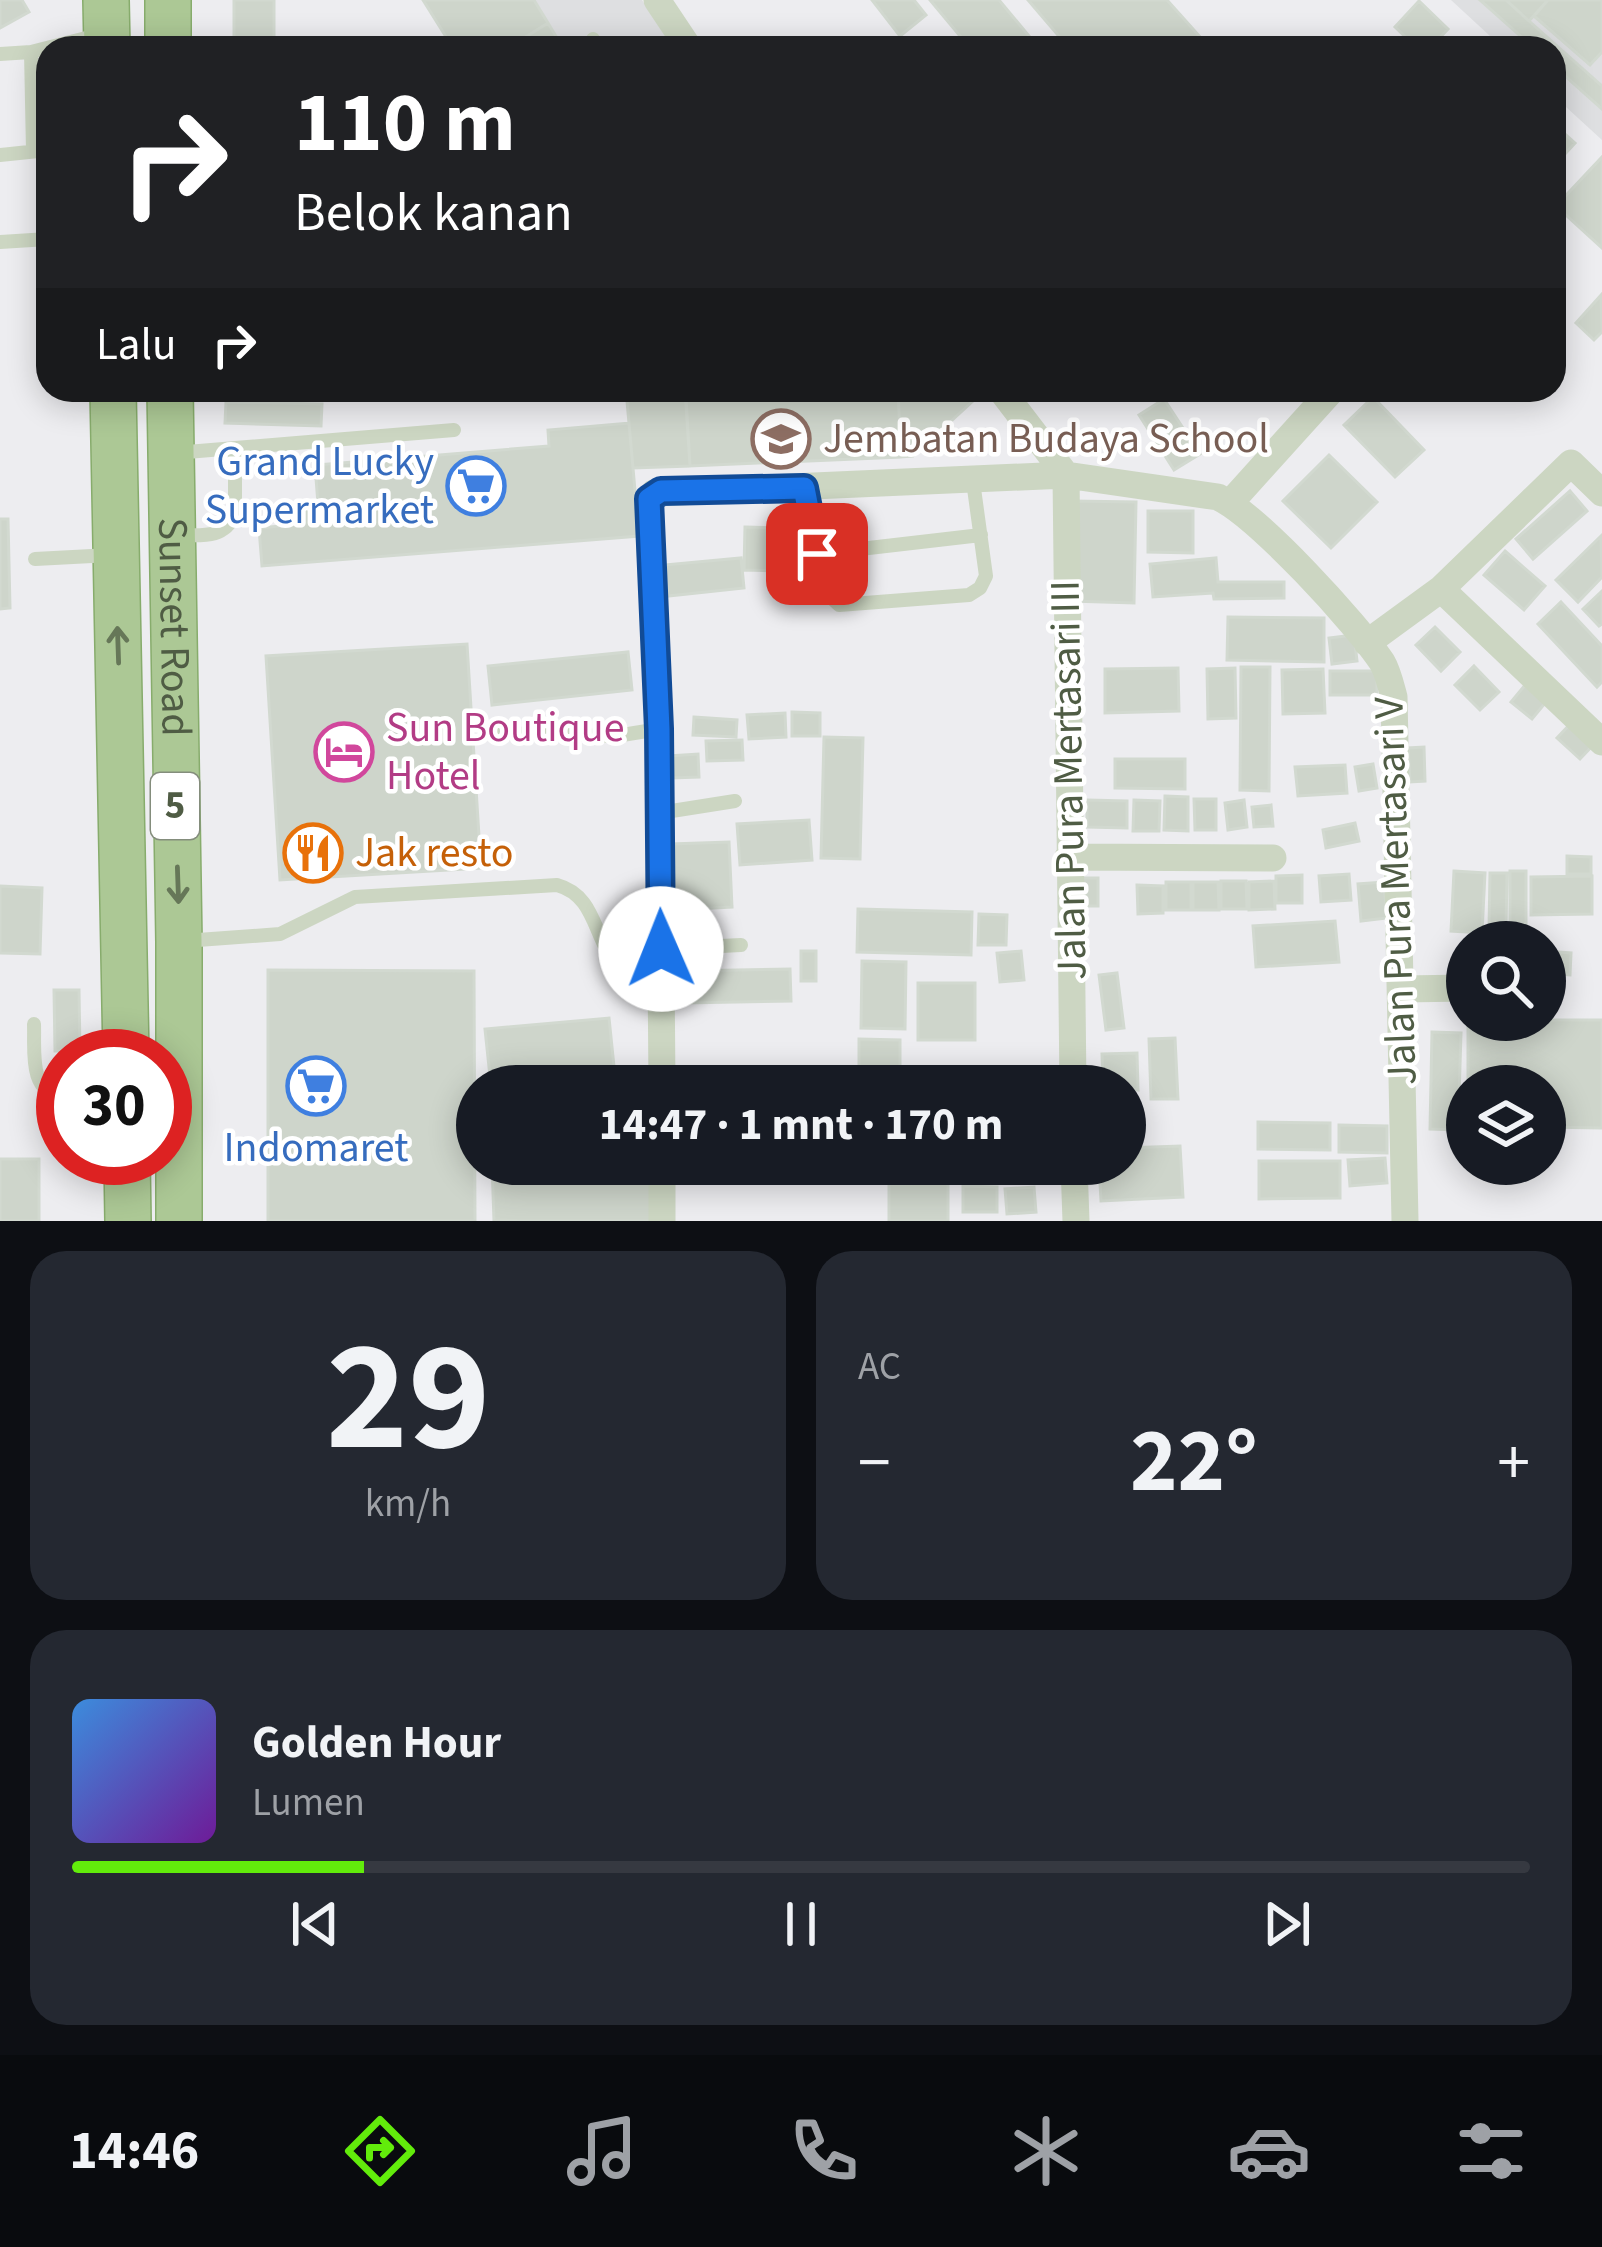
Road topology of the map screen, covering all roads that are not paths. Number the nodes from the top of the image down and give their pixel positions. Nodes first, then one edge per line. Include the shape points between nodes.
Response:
1 (167, 0) edge
2 (657, 0) edge
3 (168, 36) edge
4 (681, 36) edge
5 (36, 50) edge
6 (31, 52) junction
7 (0, 54) edge
8 (36, 101) edge
9 (36, 151) edge
10 (0, 155) edge
11 (36, 240) edge
12 (0, 242) edge
13 (113, 402) edge
14 (170, 402) edge
15 (1010, 402) edge
16 (1321, 402) edge
17 (454, 430) dead end
18 (235, 450) junction
19 (170, 454) junction
20 (1066, 475) junction
21 (973, 481) junction
22 (804, 488) junction
23 (1602, 493) edge
24 (1230, 503) junction
25 (171, 535) junction
26 (981, 535) junction
27 (817, 554) junction
28 (116, 555) junction
29 (35, 559) dead end
30 (1441, 589) junction
31 (1366, 643) junction
32 (659, 729) junction
33 (173, 731) junction
34 (502, 734) dead end
35 (121, 736) junction
36 (1602, 742) edge
37 (734, 801) dead end
38 (659, 813) junction
39 (1068, 857) junction
40 (1273, 858) dead end
41 (179, 942) junction
42 (742, 945) dead end
43 (661, 949) junction
44 (661, 986) junction
45 (1402, 988) junction
46 (1446, 988) edge
47 (34, 1024) dead end
48 (126, 1029) edge
49 (36, 1063) edge
50 (662, 1065) edge
51 (1073, 1065) edge
52 (127, 1185) edge
53 (662, 1185) edge
54 (1075, 1185) edge
55 (128, 1221) edge
56 (179, 1221) edge
57 (662, 1221) edge
58 (1076, 1221) edge
59 (1405, 1221) edge

1 - 3 highway
2 - 4 street
5 - 6 lane
6 - 7 lane
6 - 8 lane
9 - 10 lane
11 - 12 lane
13 - 28 highway, Sunset Road / 5
14 - 19 highway, Sunset Road / 5
15 - 20 street
16 - 24 street
17 - 18 lane
18 - 19 lane
18 - 25 lane via 231,523 213,535
19 - 25 highway, Sunset Road / 5
20 - 21 street, Jalan Pura Mertasari V
20 - 24 street, Jalan Pura Mertasari V
20 - 39 street, Jalan Pura Mertasari III
21 - 22 street, Jalan Pura Mertasari V
21 - 26 lane
22 - 27 lane
22 - 32 street, Jalan Pura Mertasari V via 654,493 648,508
23 - 30 street via 1571,463
24 - 31 street, Jalan Pura Mertasari V
25 - 33 highway, Sunset Road / 5
26 - 27 lane
26 - 27 lane via 986,576 970,595 839,605 823,589
28 - 29 lane
35 -> 28 highway, Sunset Road / 5
30 - 31 street
30 - 36 street
31 - 45 street, Jalan Pura Mertasari V via 1385,666 1394,697
32 - 34 lane
32 - 38 street
33 - 35 highway
33 -> 41 highway, Sunset Road / 5
35 - 48 highway, Sunset Road / 5
37 - 38 lane
38 - 43 street
39 - 40 street
39 - 51 street, Jalan Pura Mertasari III
41 - 44 lane via 280,934 355,897 557,885 584,900 620,969
41 - 56 highway, Sunset Road / 5
42 - 43 lane
43 - 44 street
44 - 50 street
45 - 46 street
45 - 59 street, Jalan Pura Mertasari V
47 - 49 lane
52 - 55 highway
53 - 57 street
54 - 58 street

